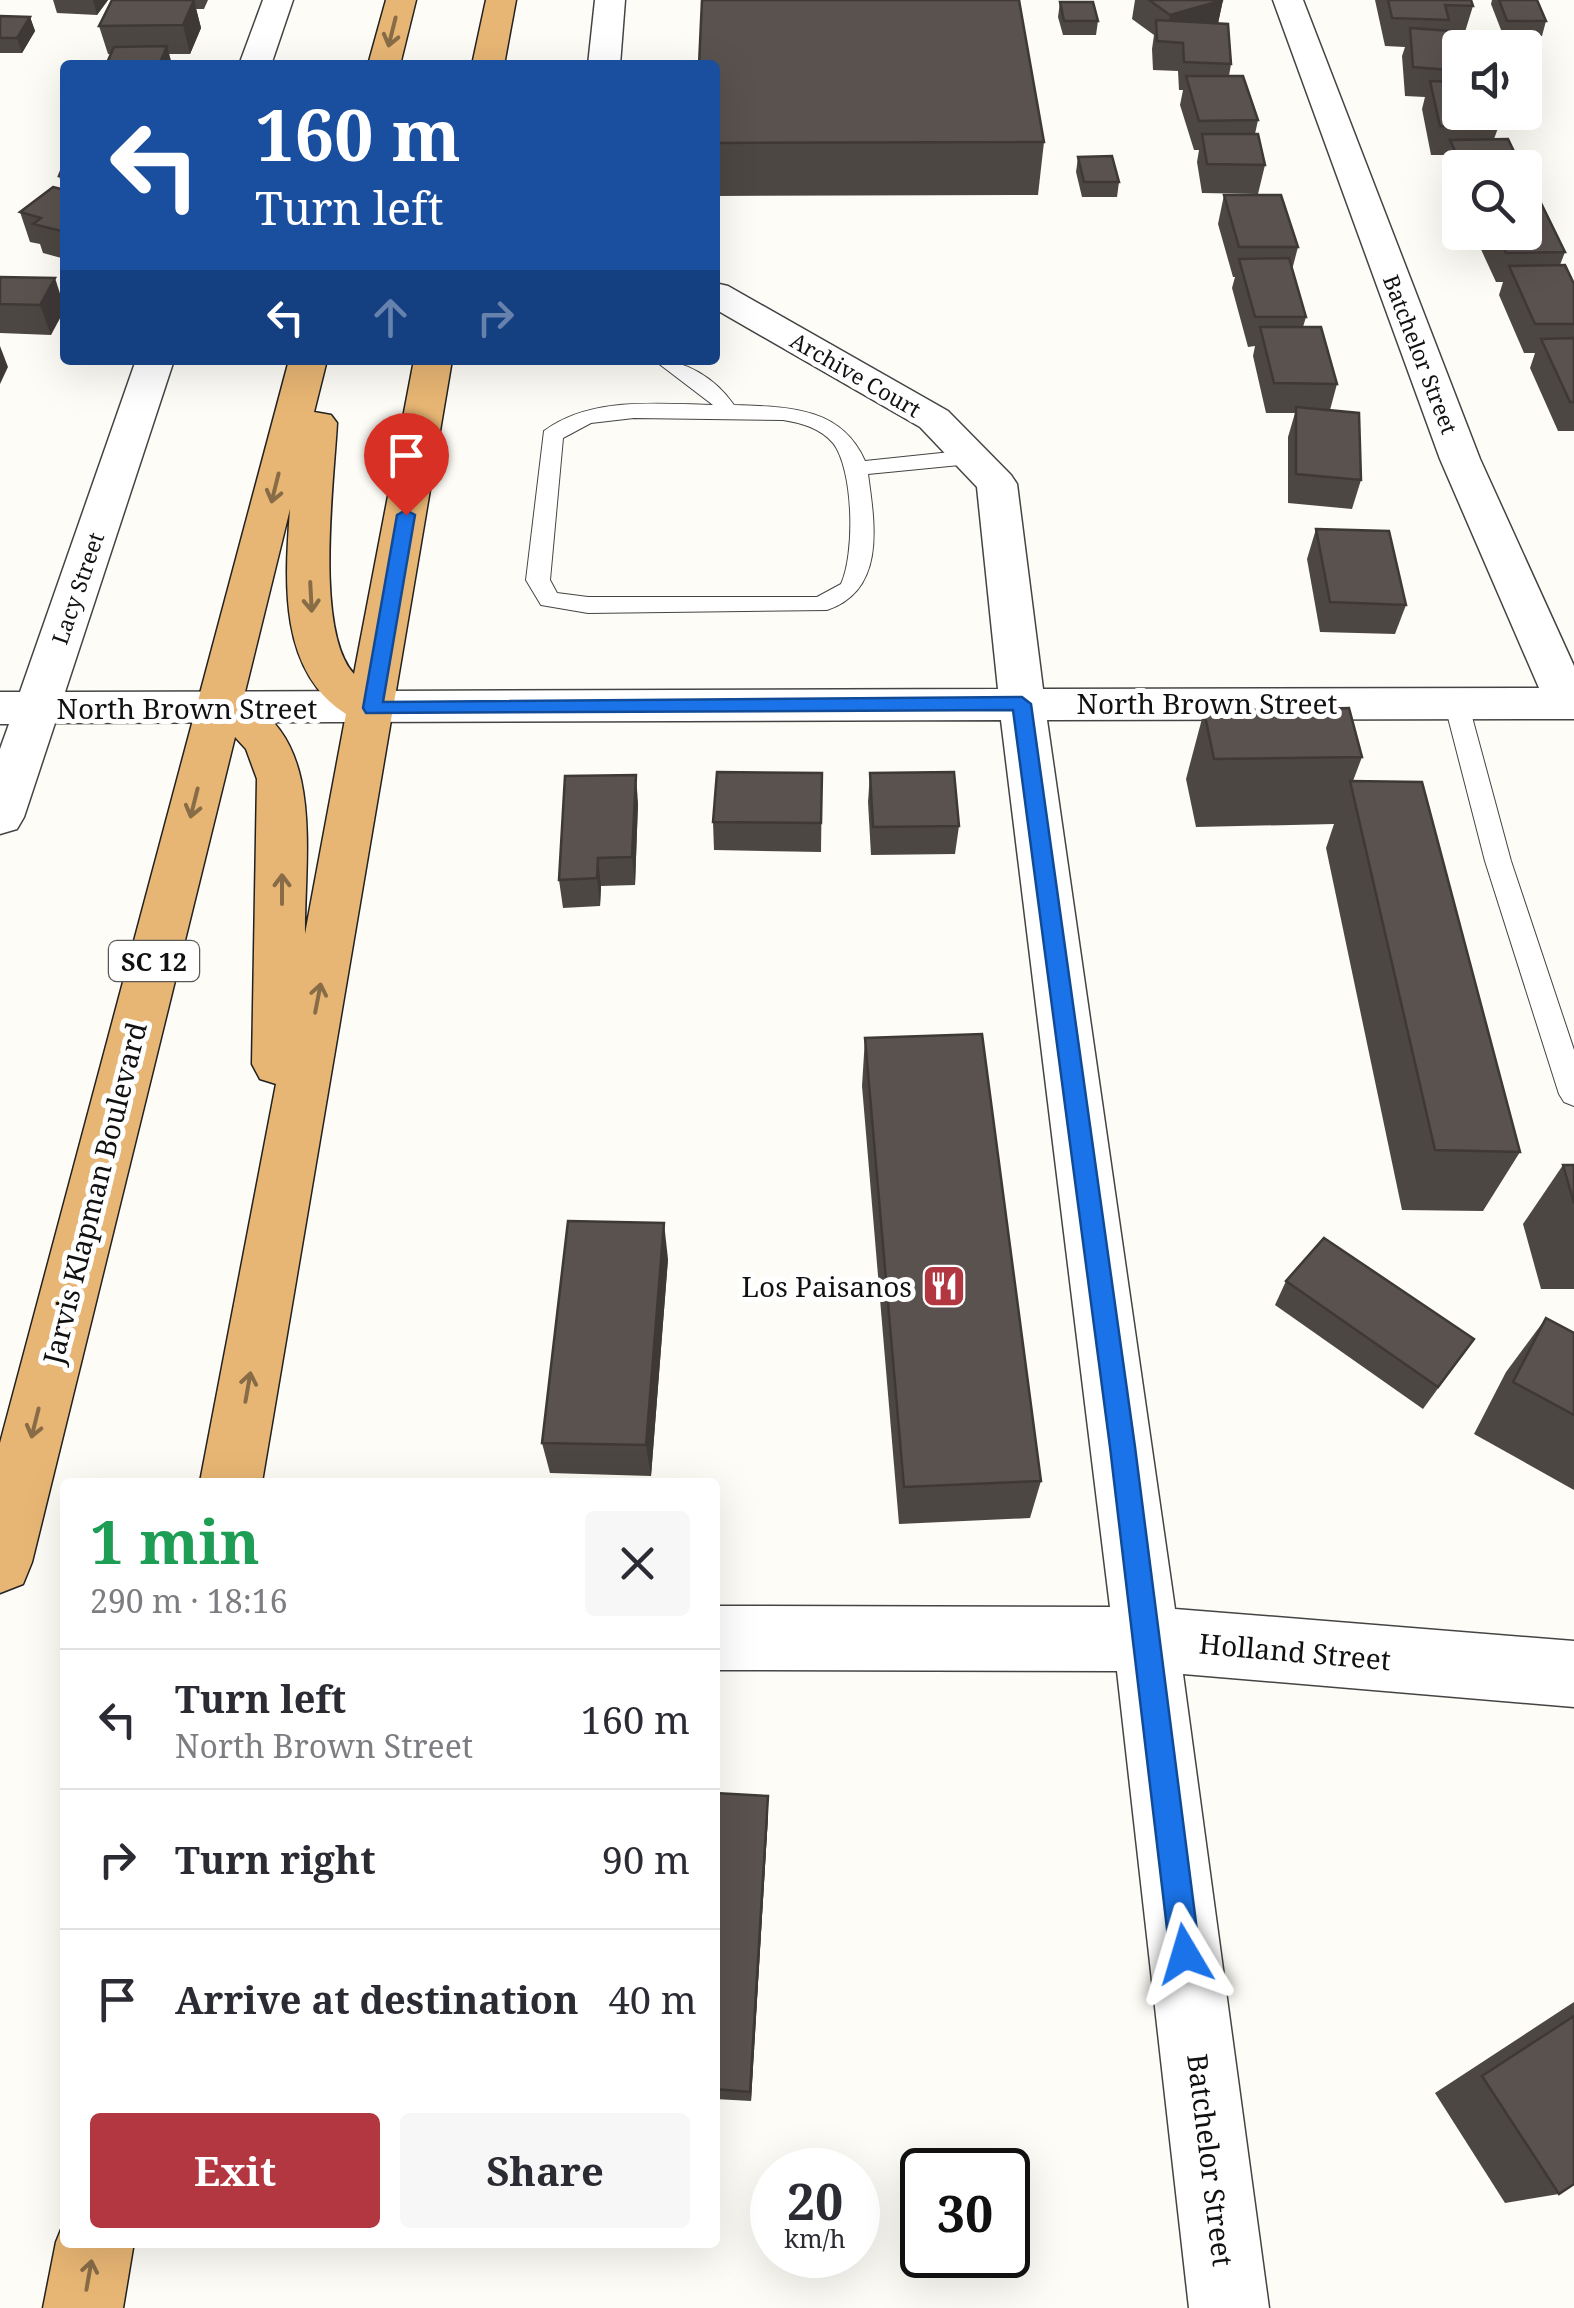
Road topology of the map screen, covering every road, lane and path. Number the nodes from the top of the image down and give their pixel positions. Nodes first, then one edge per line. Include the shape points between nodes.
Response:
1 (278, 0) edge
2 (401, 0) edge
3 (501, 0) edge
4 (610, 0) edge
5 (1288, 0) edge
6 (257, 60) edge
7 (385, 60) edge
8 (489, 60) edge
9 (604, 60) edge
10 (720, 297) edge
11 (153, 365) edge
12 (307, 365) edge
13 (320, 365) edge
14 (432, 365) edge
15 (672, 365) edge
16 (728, 411) junction
17 (970, 457) junction
18 (856, 469) junction
19 (1456, 702) junction
20 (1571, 702) edge
21 (1022, 704) junction
22 (18, 708) edge
23 (218, 708) junction
24 (372, 708) junction
25 (0, 817) edge
26 (1574, 1094) edge
27 (276, 1232) junction
28 (232, 1478) edge
29 (0, 1562) edge
30 (720, 1638) edge
31 (1146, 1639) junction
32 (1574, 1674) edge
33 (94, 2248) edge
34 (84, 2308) edge
35 (1229, 2308) edge

1 - 6 street
2 -> 7 highway
3 - 8 highway
4 - 9 street
5 - 20 street, Batchelor Street via 1460,459
10 - 17 street, Archive Court via 934,419
11 - 22 street, Lacy Street
12 -> 23 highway, Jarvis Klapman Boulevard / SC 12
13 -> 24 highway via 310,574 315,640 328,674
14 - 24 highway
15 - 16 lane via 716,394
16 - 18 lane via 804,418 830,428
16 - 18 lane via 588,417 563,424 552,436 538,580 549,600 819,605 838,599 854,583 860,564
17 - 18 lane
17 - 21 street, Archive Court via 997,484
19 - 20 street, North Brown Street
19 - 21 street, North Brown Street
19 - 26 lane via 1498,861
21 - 24 street, North Brown Street
21 - 31 street, Batchelor Street
22 - 23 street, North Brown Street
22 - 25 street, Lacy Street
23 - 24 street, North Brown Street
27 -> 23 highway via 280,779 265,738 240,716
23 -> 29 highway, Jarvis Klapman Boulevard / SC 12
27 -> 24 highway
28 -> 27 highway
30 - 31 street, Holland Street
31 - 32 street, Holland Street
31 - 35 street, Batchelor Street
34 -> 33 highway

